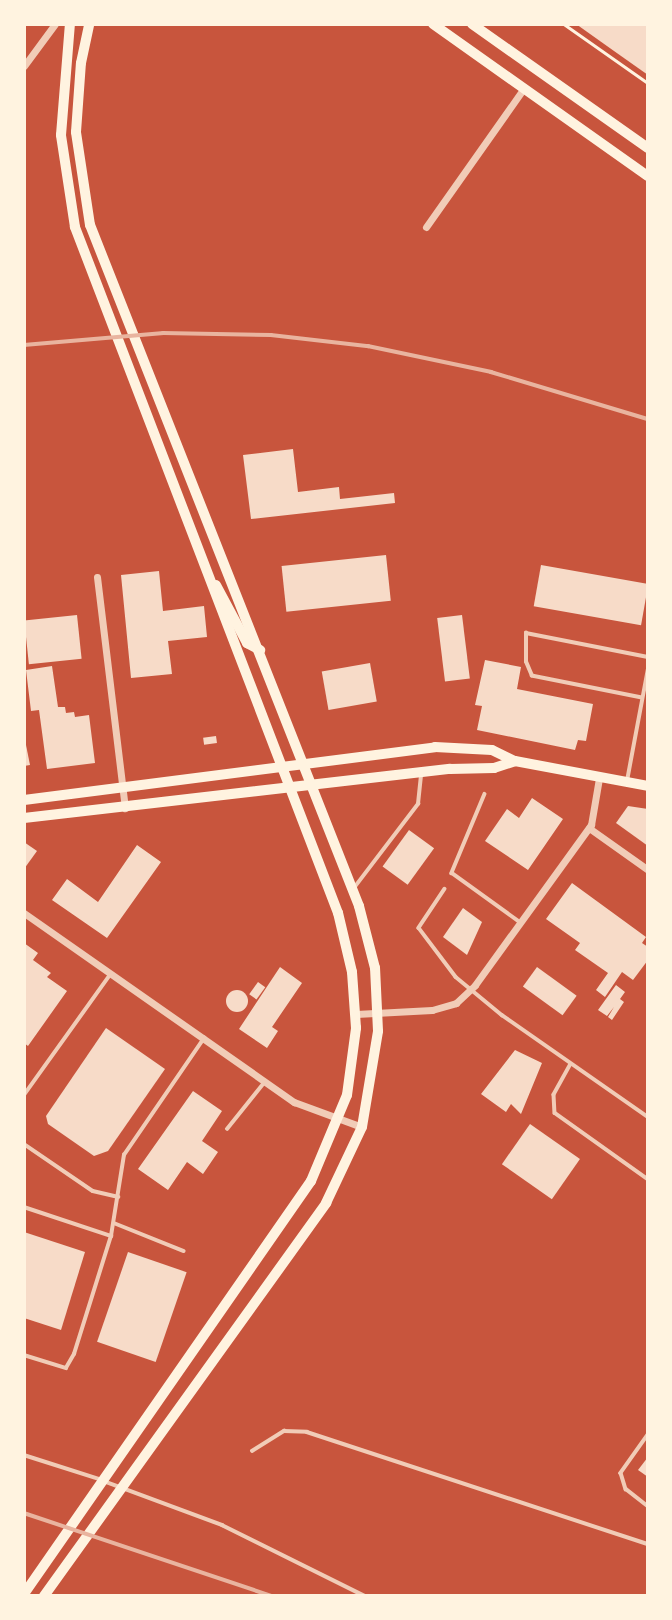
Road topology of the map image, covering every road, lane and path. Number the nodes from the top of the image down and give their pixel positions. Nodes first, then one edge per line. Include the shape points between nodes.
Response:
1 (55, 24) edge
2 (70, 24) edge
3 (89, 24) edge
4 (433, 24) edge
5 (472, 24) edge
6 (564, 24) edge
7 (24, 66) edge
8 (648, 83) edge
9 (524, 88) junction
10 (648, 148) edge
11 (648, 176) edge
12 (426, 227) dead end
13 (206, 571) junction
14 (97, 578) dead end
15 (260, 650) junction
16 (648, 657) edge
17 (648, 669) edge
18 (642, 698) junction
19 (514, 761) junction
20 (304, 763) junction
21 (281, 765) junction
22 (421, 772) junction
23 (599, 778) junction
24 (627, 783) junction
25 (312, 784) junction
26 (122, 786) junction
27 (289, 786) junction
28 (648, 786) edge
29 (485, 794) dead end
30 (24, 800) edge
31 (125, 808) junction
32 (24, 818) edge
33 (589, 828) junction
34 (648, 870) edge
35 (353, 889) junction
36 (445, 889) dead end
37 (24, 913) edge
38 (522, 923) junction
39 (111, 973) junction
40 (469, 991) junction
41 (378, 1012) junction
42 (356, 1014) junction
43 (204, 1038) junction
44 (571, 1064) junction
45 (265, 1082) junction
46 (24, 1095) edge
47 (648, 1117) edge
48 (339, 1120) junction
49 (362, 1127) junction
50 (228, 1129) dead end
51 (24, 1144) edge
52 (648, 1179) edge
53 (118, 1197) junction
54 (24, 1207) edge
55 (114, 1223) junction
56 (111, 1237) junction
57 (184, 1251) dead end
58 (24, 1355) edge
59 (648, 1434) edge
60 (252, 1451) dead end
61 (24, 1455) edge
62 (648, 1506) edge
63 (648, 1544) edge
64 (24, 1594) edge
65 (44, 1595) edge
66 (365, 1595) edge

1 - 7 street
2 - 13 main road via 62,158 75,227
3 - 15 main road via 78,87 78,156 90,225 206,526
4 - 9 main road
5 - 10 main road
6 - 8 path
9 - 11 main road
9 - 12 street
13 - 15 main road via 227,600 247,643
13 - 21 main road
14 - 26 street
15 - 20 main road
16 - 18 lane via 526,633 526,662 532,676
17 - 18 lane
18 - 24 lane
19 - 20 main road via 492,750 435,747
19 - 22 main road via 494,768
19 - 23 main road
20 - 21 main road
20 - 25 main road
21 - 26 main road
21 - 27 main road
22 - 25 main road
22 - 35 lane via 418,804
23 - 24 main road
23 - 33 street
24 - 28 main road
25 - 27 main road
25 - 35 main road
26 - 30 main road
26 - 31 street
27 - 31 main road
27 - 42 main road via 345,936
29 - 38 lane via 452,873
31 - 32 main road
33 - 34 street
33 - 38 street
35 - 41 main road via 371,950
36 - 40 lane via 419,928
37 - 39 street
38 - 40 street
39 - 43 street
39 - 46 lane
40 - 41 street via 456,1003 432,1010
40 - 44 lane
41 - 42 street
41 - 49 main road via 375,1067
42 - 48 main road via 352,1071
43 - 45 street
43 - 53 lane via 124,1155
44 - 47 lane
44 - 52 lane via 554,1096 555,1113
45 - 48 street via 294,1102
45 - 50 lane
48 - 49 street
48 - 64 main road via 298,1202
49 - 65 main road via 317,1216
51 - 53 lane via 93,1191
53 - 55 lane
54 - 56 lane
55 - 56 lane
55 - 57 lane
56 - 58 lane via 75,1354 66,1368
59 - 62 lane via 621,1473 626,1489
60 - 63 lane via 284,1431 307,1432
61 - 66 lane via 164,1500

